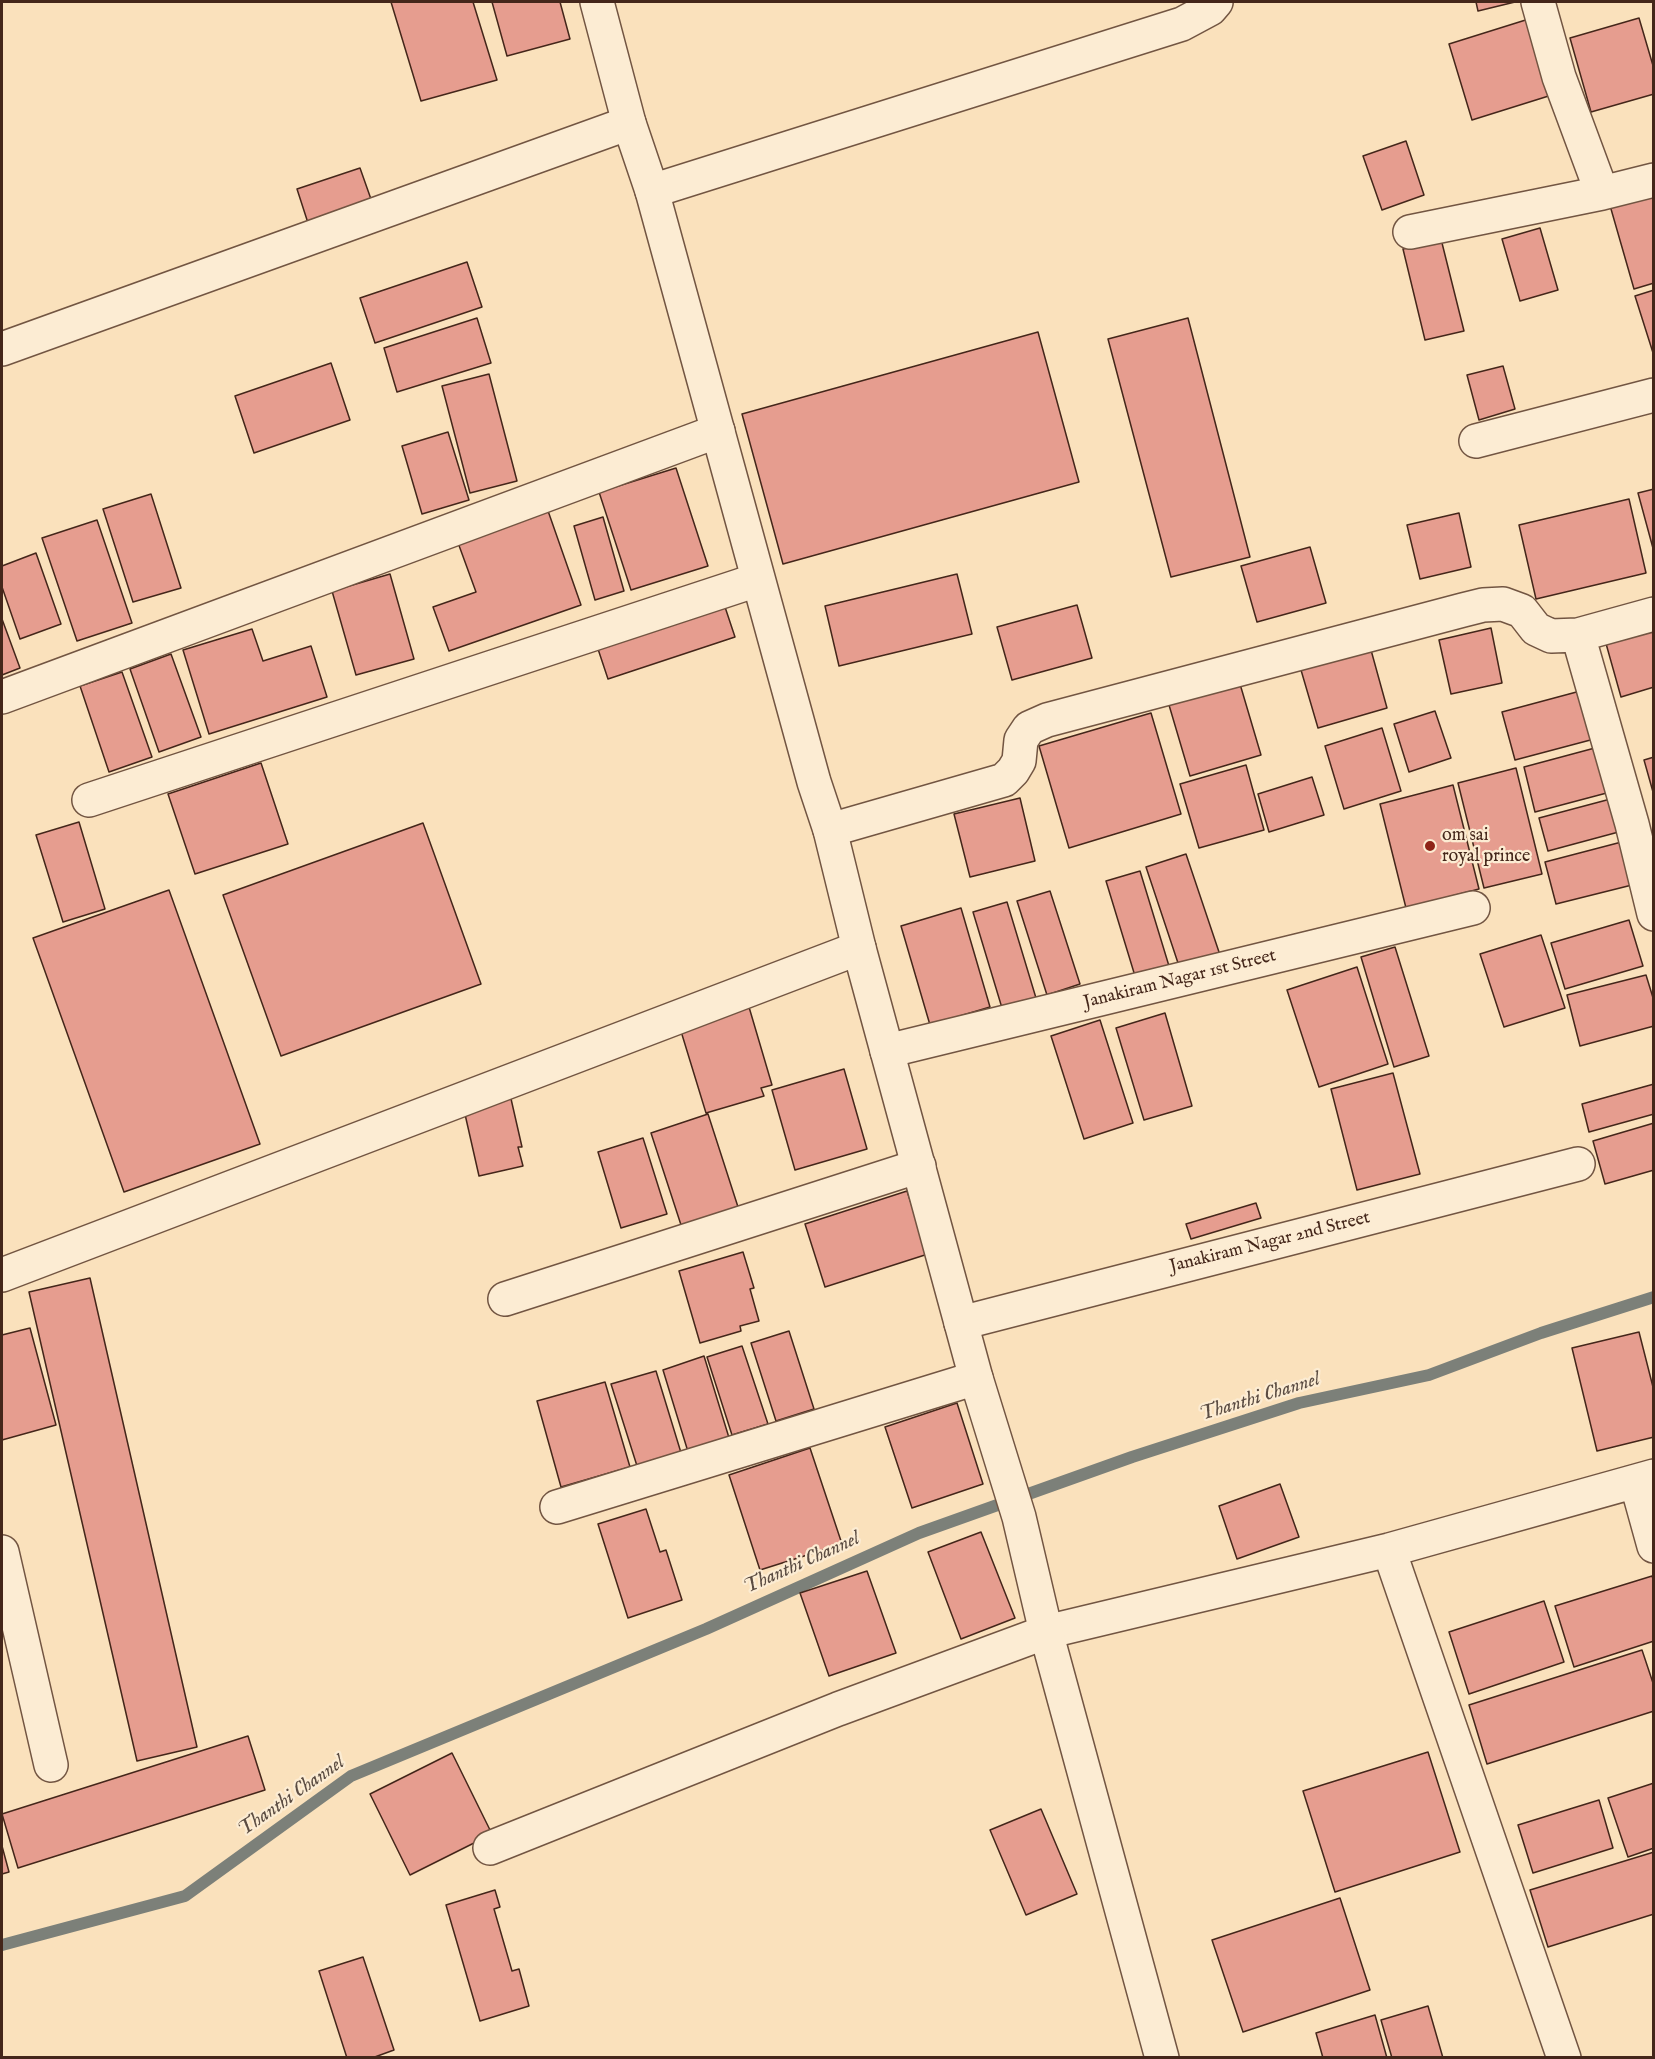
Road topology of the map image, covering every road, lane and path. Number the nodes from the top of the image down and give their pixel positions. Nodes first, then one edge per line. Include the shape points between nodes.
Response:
1 (597, 2) edge
2 (1216, 2) edge
3 (1538, 2) edge
4 (629, 123) junction
5 (1653, 180) edge
6 (652, 191) junction
7 (1602, 193) junction
8 (1410, 232) dead end
9 (2, 348) edge
10 (1653, 394) edge
11 (718, 431) junction
12 (1476, 441) dead end
13 (757, 580) junction
14 (1653, 614) edge
15 (1578, 635) junction
16 (2, 697) edge
17 (89, 800) dead end
18 (830, 830) junction
19 (1473, 908) dead end
20 (1653, 914) edge
21 (859, 948) junction
22 (887, 1051) junction
23 (1578, 1164) dead end
24 (919, 1166) junction
25 (2, 1275) edge
26 (505, 1299) dead end
27 (961, 1323) junction
28 (976, 1378) junction
29 (1645, 1479) edge
30 (556, 1507) dead end
31 (1653, 1546) edge
32 (1389, 1550) junction
33 (2, 1552) edge
34 (1046, 1632) junction
35 (51, 1765) dead end
36 (490, 1848) dead end
37 (1162, 2058) edge
38 (1564, 2058) edge

1 - 4 street
2 - 6 street via 1182,24
3 - 7 street via 1559,77
4 - 6 street
4 - 9 street
5 - 7 street
6 - 11 street
7 - 8 street
10 - 12 street
11 - 13 street
11 - 16 street
13 - 17 street
13 - 18 street
14 - 15 street
15 - 18 street via 1551,636 1536,629 1522,611 1503,604 1451,613 1047,720 1029,728 1022,740 1019,761 1004,780
15 - 20 street via 1632,824
18 - 21 street
19 - 22 street, Janakiram Nagar 1st Street
21 - 22 street
21 - 25 street
22 - 24 street
23 - 27 street, Janakiram Nagar 2nd Street
24 - 26 street
24 - 27 street
27 - 28 street
28 - 30 street
28 - 34 street via 1019,1517
29 - 31 street
29 - 32 street
32 - 34 street
32 - 38 street
33 - 35 street
34 - 36 street via 838,1709
34 - 37 street

